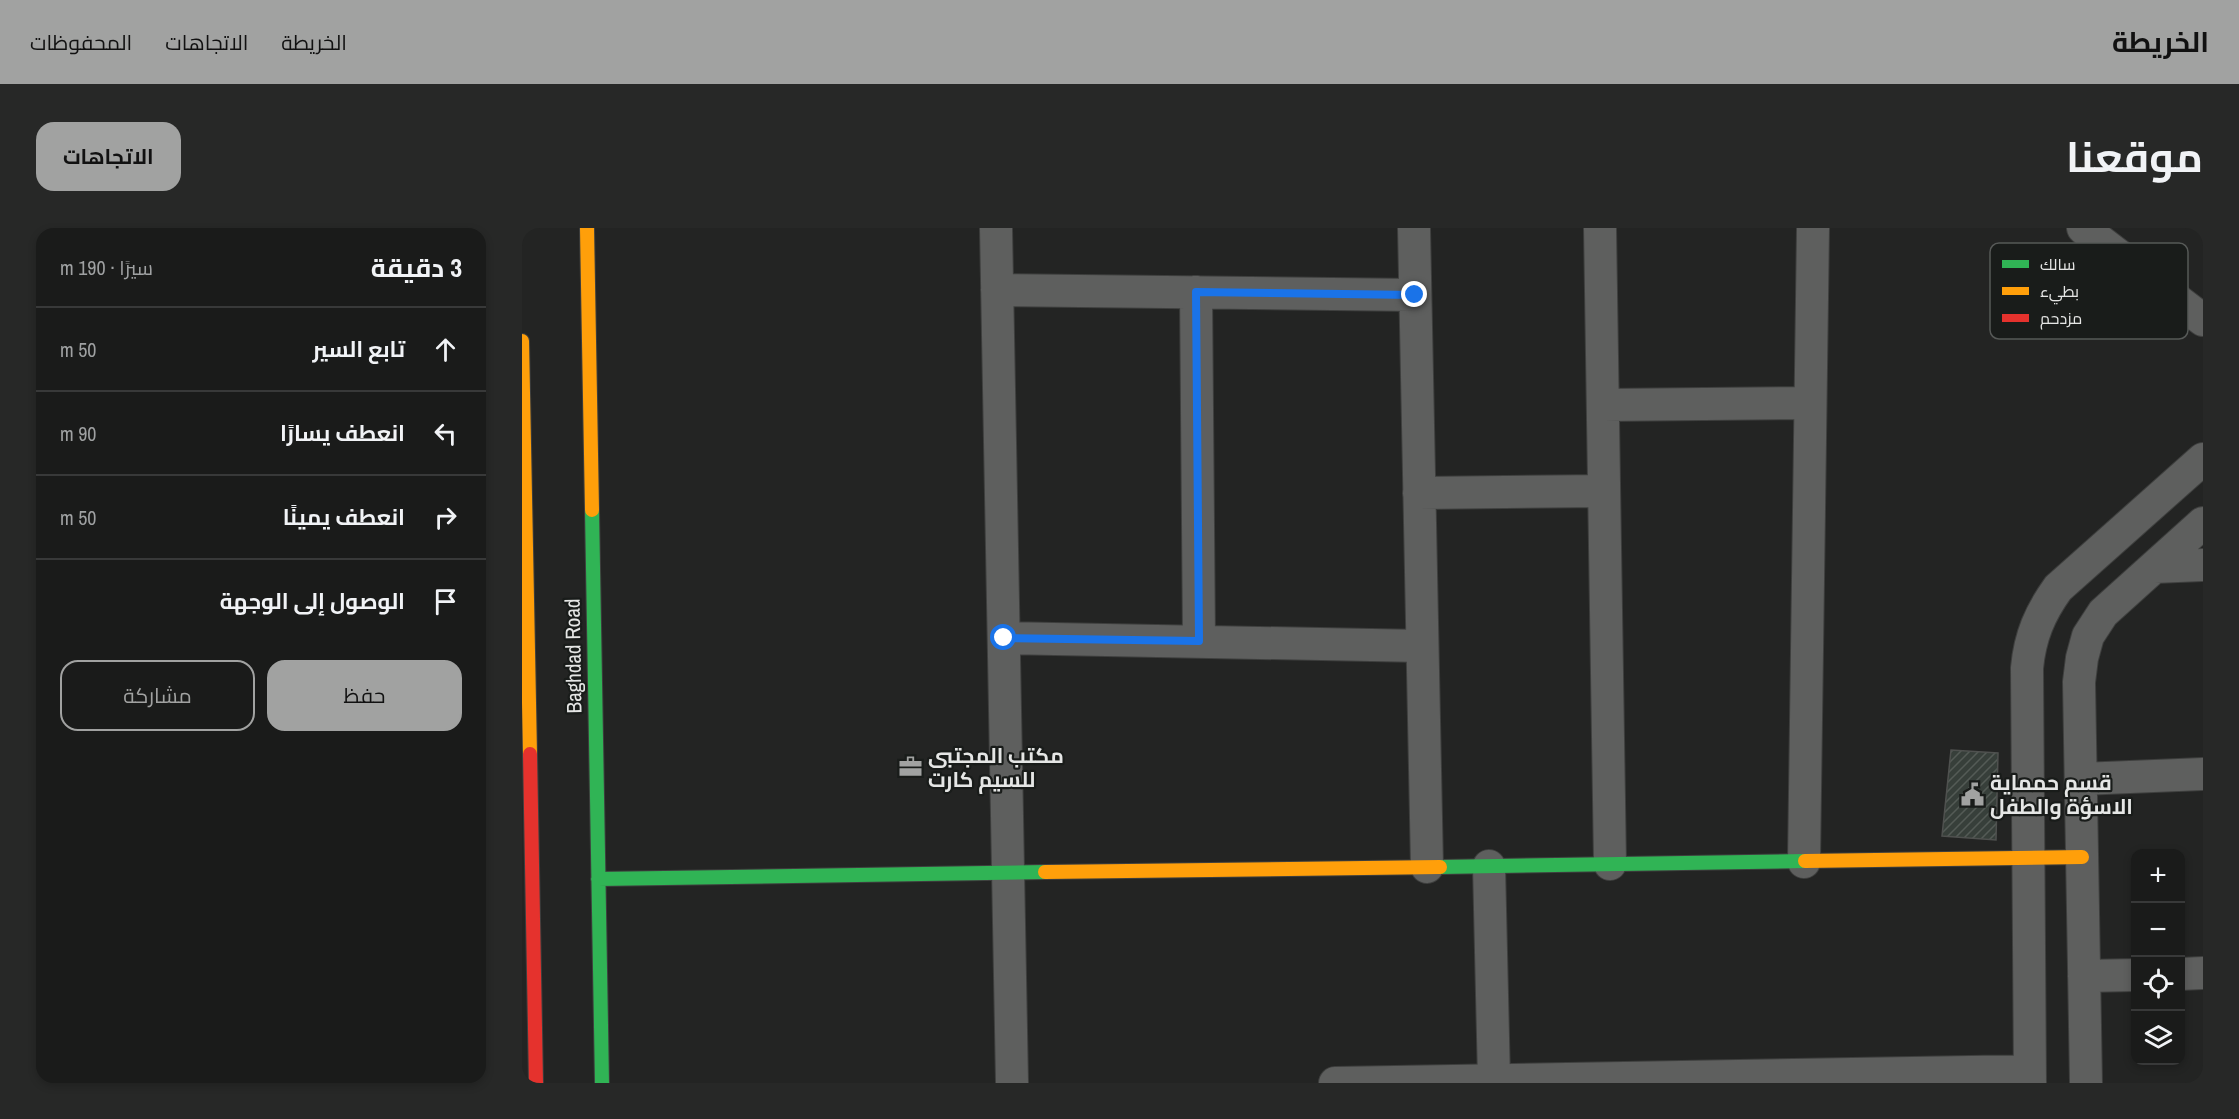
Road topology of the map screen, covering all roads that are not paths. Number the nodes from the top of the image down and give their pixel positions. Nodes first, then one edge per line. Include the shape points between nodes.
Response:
1 (587, 228) edge
2 (996, 228) edge
3 (1414, 228) edge
4 (1600, 228) edge
5 (1813, 228) edge
6 (2083, 228) edge
7 (2103, 243) edge
8 (998, 290) junction
9 (1196, 292) junction
10 (1415, 295) junction
11 (2188, 308) edge
12 (2203, 320) edge
13 (522, 341) edge
14 (1810, 403) junction
15 (1603, 405) junction
16 (2203, 459) edge
17 (1604, 491) junction
18 (1419, 493) junction
19 (2203, 523) edge
20 (2203, 565) edge
21 (2154, 567) junction
22 (1004, 638) junction
23 (1199, 641) junction
24 (1422, 646) junction
25 (2203, 774) edge
26 (2081, 779) junction
27 (2082, 857) junction
28 (2028, 858) junction
29 (1804, 862) junction
30 (1610, 864) junction
31 (1489, 866) junction
32 (1427, 867) junction
33 (1008, 873) junction
34 (598, 879) junction
35 (2203, 973) edge
36 (2185, 974) edge
37 (2131, 975) edge
38 (2084, 976) junction
39 (2029, 1077) edge
40 (1825, 1079) edge
41 (1494, 1080) junction
42 (1628, 1080) edge
43 (1431, 1082) edge
44 (536, 1083) edge
45 (602, 1083) edge
46 (1011, 1083) edge
47 (1335, 1083) edge
48 (2086, 1083) edge

1 - 34 main road, Baghdad Road
2 - 8 street
3 - 10 street
4 - 15 street
5 - 14 street
6 - 7 street
8 - 9 street
8 - 22 street
9 - 10 street
9 - 23 street
10 - 18 street
11 - 12 street
13 - 44 main road
14 - 15 street
14 - 29 street
15 - 17 street
16 - 28 street via 2058,588 2035,626 2026,668
17 - 18 street
17 - 30 street
18 - 24 street
19 - 21 street
20 - 21 street
21 - 26 street via 2103,613 2088,636 2079,682
22 - 23 street
22 - 33 street
23 - 24 street
24 - 32 street
25 - 26 street
26 - 27 street
27 - 28 main road
27 - 38 street
28 - 29 main road
28 - 39 street
29 - 30 main road
30 - 31 main road
31 - 32 main road
31 - 41 street
32 - 33 main road
33 - 34 main road
33 - 46 street
34 - 45 main road, Baghdad Road
35 - 36 street
37 - 38 street
38 - 48 street
39 - 40 street
40 - 42 street
41 - 42 street
41 - 43 street
43 - 47 street

